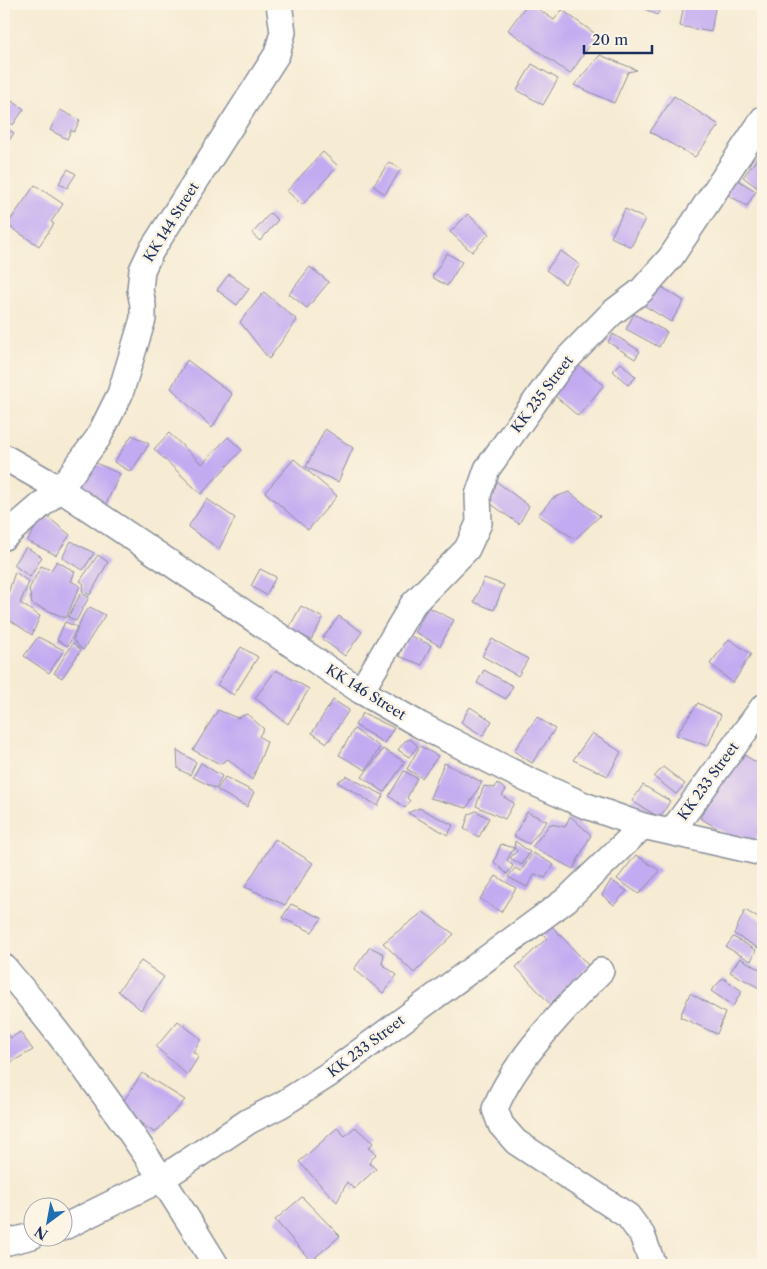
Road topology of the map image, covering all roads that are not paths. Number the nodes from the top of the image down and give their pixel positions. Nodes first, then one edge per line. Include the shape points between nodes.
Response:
1 (279, 4) edge
2 (763, 119) edge
3 (4, 457) edge
4 (60, 489) junction
5 (4, 537) edge
6 (362, 691) junction
7 (763, 707) edge
8 (643, 826) junction
9 (671, 832) junction
10 (763, 853) edge
11 (4, 966) edge
12 (601, 971) dead end
13 (163, 1178) junction
14 (72, 1223) edge
15 (22, 1238) edge
16 (4, 1243) edge
17 (216, 1265) edge
18 (654, 1265) edge

1 - 4 street, KK 144 Street via 283,32 278,54 151,252 142,270 143,319 120,394 98,438
2 - 6 street, KK 235 Street via 671,257 641,291 612,312 568,358 487,469 478,495 478,523 467,549 412,604
3 - 4 street, KK 146 Street
4 - 5 street, KK 144 Street
4 - 6 street, KK 146 Street
6 - 8 street, KK 146 Street via 420,725 528,780
7 - 9 street, KK 233 Street
8 - 9 street, KK 146 Street
8 - 13 street, KK 233 Street via 566,900 328,1075 282,1105 249,1121
9 - 10 street, KK 146 Street
11 - 13 street via 35,1003
12 - 18 street via 508,1079 495,1109 501,1126 516,1142 628,1216 642,1235
13 - 14 street, KK 233 Street
13 - 17 street
15 - 16 street

